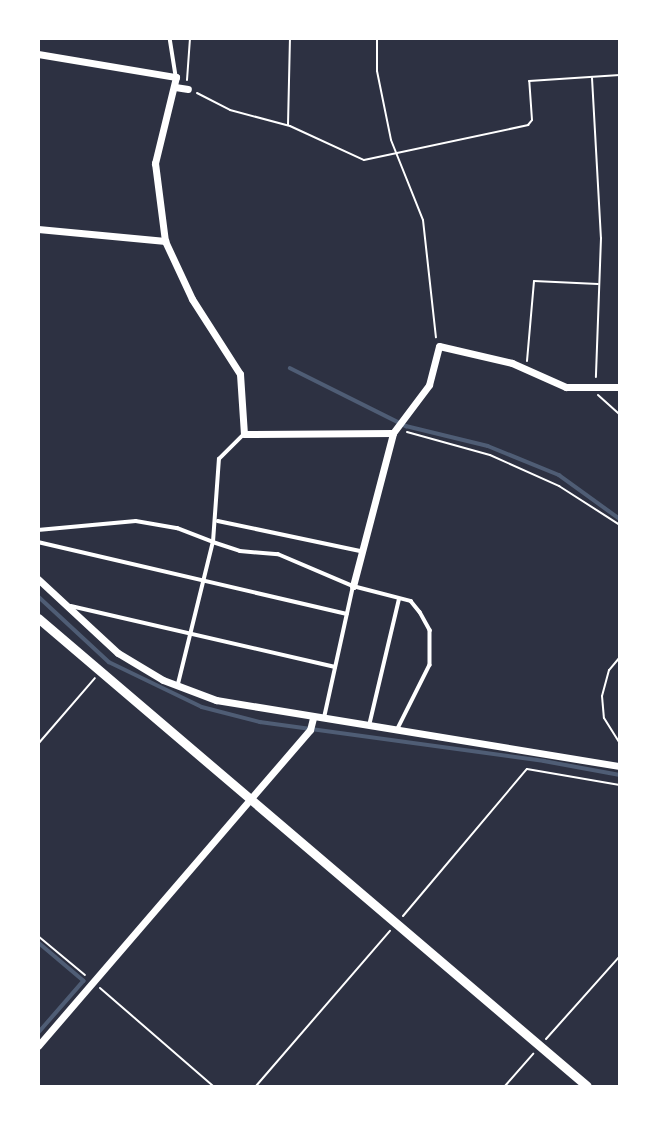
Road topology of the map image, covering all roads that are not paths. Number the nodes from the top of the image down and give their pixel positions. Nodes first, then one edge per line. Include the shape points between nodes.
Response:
1 (170, 38) edge
2 (38, 54) edge
3 (176, 77) junction
4 (175, 86) junction
5 (187, 89) road end
6 (38, 229) edge
7 (165, 241) junction
8 (620, 387) edge
9 (395, 429) junction
10 (244, 434) junction
11 (218, 522) junction
12 (38, 530) edge
13 (38, 542) edge
14 (213, 542) junction
15 (362, 552) junction
16 (38, 579) edge
17 (204, 580) junction
18 (353, 586) junction
19 (399, 599) junction
20 (64, 604) junction
21 (347, 614) junction
22 (38, 618) edge
23 (191, 634) junction
24 (335, 667) junction
25 (178, 686) junction
26 (313, 719) junction
27 (323, 720) junction
28 (369, 727) junction
29 (397, 731) junction
30 (620, 766) edge
31 (251, 799) junction
32 (38, 1046) edge
33 (587, 1087) edge

1 - 3 lane
2 - 3 street
3 - 4 street
4 - 5 street
4 - 7 street via 159,132 155,163
6 - 7 street
7 - 10 street via 192,299 240,374
8 - 9 street via 559,385 526,369 439,346 429,385
9 - 10 street
9 - 15 street
10 - 11 lane via 219,459
11 - 14 lane
11 - 15 lane
12 - 14 lane via 136,521 177,528
13 - 17 lane
14 - 17 lane
14 - 18 lane via 240,551 278,554
15 - 18 street
16 - 20 street
17 - 21 lane
17 - 23 lane
18 - 19 lane
18 - 21 lane
19 - 28 lane
19 - 29 lane via 411,601 420,612 430,630 431,647 430,664
20 - 23 lane
20 - 25 street via 118,653
21 - 24 lane
22 - 31 street
23 - 24 lane
23 - 25 lane
24 - 27 lane
25 - 26 street via 231,705
26 - 27 street
26 - 31 street via 310,730
27 - 28 street
28 - 29 street
29 - 30 street
31 - 32 street
31 - 33 street

